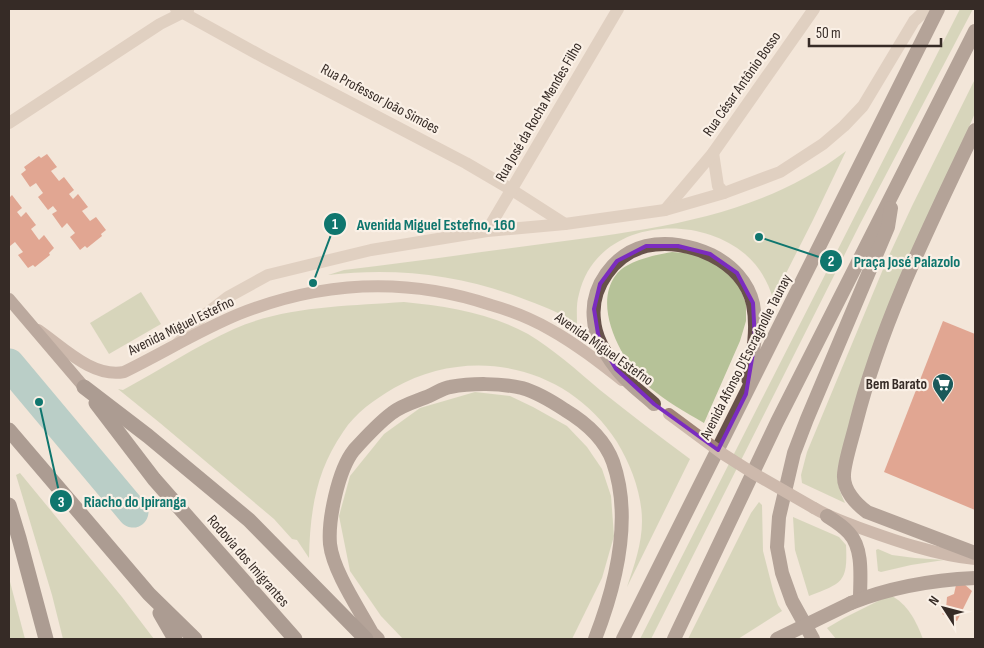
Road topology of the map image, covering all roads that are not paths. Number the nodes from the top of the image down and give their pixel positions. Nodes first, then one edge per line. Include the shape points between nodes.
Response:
1 (618, 9) edge
2 (814, 9) edge
3 (927, 9) edge
4 (938, 9) edge
5 (183, 10) edge
6 (975, 31) edge
7 (9, 123) edge
8 (975, 130) edge
9 (713, 153) junction
10 (512, 190) junction
11 (724, 193) junction
12 (894, 194) junction
13 (665, 210) junction
14 (565, 224) junction
15 (487, 231) junction
16 (9, 299) edge
17 (32, 326) junction
18 (176, 346) junction
19 (84, 387) junction
20 (746, 394) junction
21 (654, 404) junction
22 (9, 430) edge
23 (9, 505) edge
24 (827, 516) junction
25 (975, 552) edge
26 (975, 559) edge
27 (975, 578) edge
28 (149, 594) junction
29 (855, 601) junction
30 (46, 639) edge
31 (175, 639) edge
32 (195, 639) edge
33 (295, 639) edge
34 (366, 639) edge
35 (378, 639) edge
36 (595, 639) edge
37 (623, 639) edge
38 (674, 639) edge
39 (777, 639) edge
40 (813, 639) edge

1 - 10 street, Rua José da Rocha Mendes Filho
2 - 9 street, Rua César Antônio Bosso
3 - 11 street via 914,21 863,106 844,126 824,144 780,172
4 - 20 highway, Avenida Afonso D'Escragnolle Taunay
5 - 7 street
5 - 10 street, Rua Professor João Simões
6 - 12 highway
8 - 25 highway via 890,317 861,404 844,475 846,488 859,507 867,512
9 - 11 street, Rua César Antônio Bosso via 718,186
9 - 13 street, Rua César Antônio Bosso
10 - 14 street, Rua Professor João Simões
10 - 15 street, Rua José da Rocha Mendes Filho
11 - 13 street
12 - 38 highway via 777,422
12 - 40 highway via 888,227 797,444 779,517 777,547 782,573 792,601
13 - 14 street
14 - 15 street
15 - 18 street via 371,250 268,274 228,297 202,317
16 - 17 main road
17 - 18 main road, Avenida Miguel Estefno via 87,365 114,374
17 - 19 main road
18 - 21 main road, Avenida Miguel Estefno via 238,315 308,293 404,286 465,296 516,313 550,329
19 - 33 highway, Rodovia dos Imigrantes via 154,480
19 - 34 highway via 249,520
20 - 21 highway via 755,321 752,303 737,273 710,254 694,248 646,246 617,261 607,272 596,295 594,321 599,340 616,369
20 - 37 highway, Avenida Afonso D'Escragnolle Taunay
21 - 24 main road, Avenida Miguel Estefno, bridge via 722,454
22 - 28 highway
23 - 30 highway
24 - 26 main road, Avenida Miguel Estefno via 913,546
24 - 29 highway via 844,527 855,541 860,564
27 - 29 highway via 936,580
28 - 31 highway
28 - 32 highway
29 - 39 highway, bridge
35 - 36 highway via 337,567 330,545 330,521 337,486 353,452 393,412 448,387 490,384 522,388 556,404 581,420 613,461 620,489 622,522 616,571

